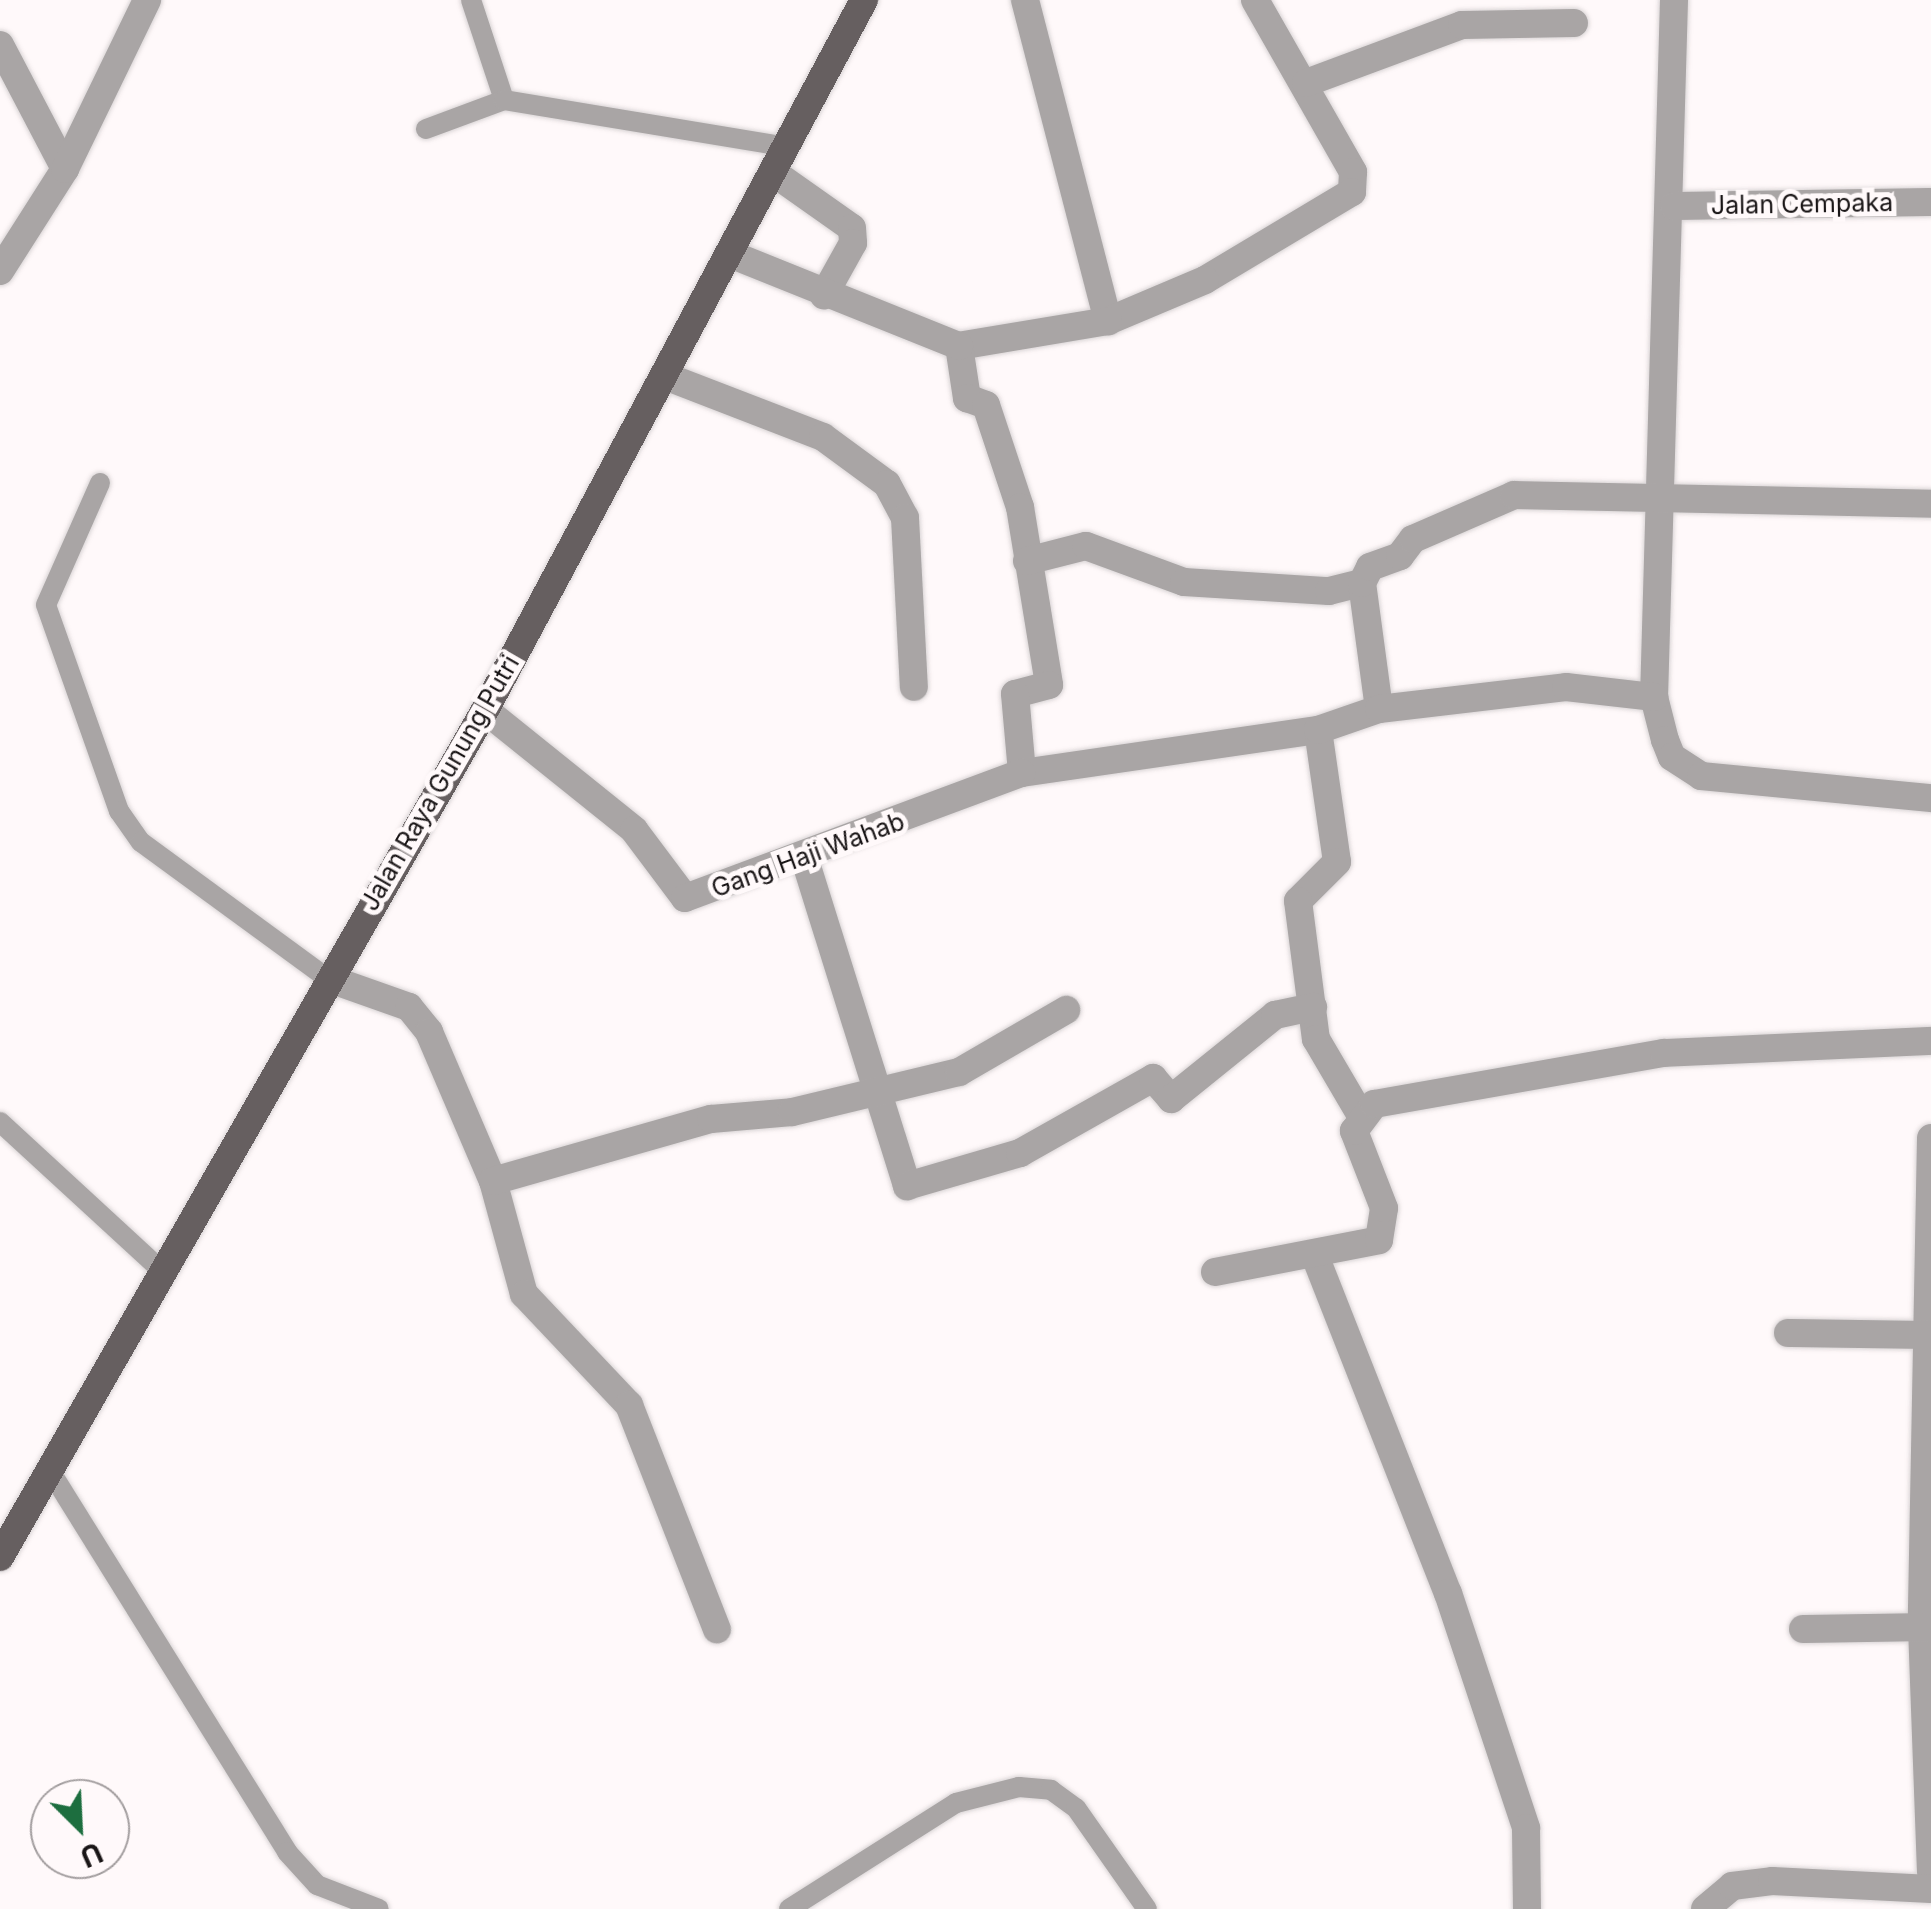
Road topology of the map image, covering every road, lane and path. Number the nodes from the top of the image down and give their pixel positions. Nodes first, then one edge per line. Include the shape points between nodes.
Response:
1 (146, 0) edge
2 (472, 0) edge
3 (864, 0) edge
4 (1024, 0) edge
5 (1255, 0) edge
6 (1674, 0) edge
7 (1574, 23) dead end
8 (0, 46) edge
9 (1306, 84) junction
10 (504, 100) junction
11 (426, 130) dead end
12 (787, 147) junction
13 (65, 170) junction
14 (774, 173) junction
15 (1931, 202) edge
16 (1674, 206) junction
17 (730, 254) junction
18 (0, 271) edge
19 (824, 295) junction
20 (1108, 320) junction
21 (959, 346) junction
22 (664, 376) junction
23 (100, 483) dead end
24 (1660, 498) junction
25 (1931, 504) edge
26 (1027, 560) junction
27 (1362, 584) junction
28 (914, 687) dead end
29 (1654, 697) junction
30 (485, 710) junction
31 (1379, 710) junction
32 (1318, 730) junction
33 (1022, 772) junction
34 (1931, 798) edge
35 (805, 860) junction
36 (327, 978) junction
37 (1313, 1007) junction
38 (1066, 1010) dead end
39 (1931, 1041) edge
40 (871, 1095) junction
41 (1360, 1114) junction
42 (0, 1122) edge
43 (1931, 1138) edge
44 (493, 1180) junction
45 (1315, 1256) junction
46 (161, 1270) junction
47 (1215, 1272) dead end
48 (1788, 1334) dead end
49 (1928, 1335) edge
50 (50, 1468) junction
51 (0, 1557) edge
52 (1926, 1627) edge
53 (1803, 1628) dead end
54 (716, 1629) dead end
55 (1931, 1872) edge
56 (1931, 1889) edge
57 (379, 1909) edge
58 (789, 1909) edge
59 (1146, 1909) edge
60 (1527, 1909) edge
61 (1705, 1909) edge

1 - 13 street
2 - 10 lane
3 - 12 main road, Jalan Raya Gunung Putri
4 - 20 street
5 - 9 street
6 - 16 street
7 - 9 street via 1462,25
8 - 13 street
9 - 20 street via 1355,176 1352,192 1206,280
10 - 11 lane
10 - 12 lane
12 - 14 main road, Jalan Raya Gunung Putri
13 - 18 street
14 - 17 main road, Jalan Raya Gunung Putri
14 - 19 street via 852,228 853,243
15 - 16 street, Jalan Cempaka
16 - 24 street
17 - 19 street
17 - 22 main road, Jalan Raya Gunung Putri
19 - 21 street
20 - 21 street
21 - 26 street via 967,398 986,405 1020,507
22 - 28 street via 823,437 886,484 905,518
22 - 30 main road, Jalan Raya Gunung Putri
23 - 36 lane via 46,606 119,811 141,842
24 - 25 street
24 - 27 street via 1514,495 1413,539 1400,556 1370,567
24 - 29 street
26 - 27 street via 1086,546 1184,582 1329,591
26 - 33 street via 1049,685 1015,694
27 - 31 street
29 - 31 street, Gang Haji Wahab via 1566,687
29 - 34 street via 1672,758 1702,776
30 - 35 street, Gang Haji Wahab via 634,830 685,898
30 - 36 main road, Jalan Raya Gunung Putri
31 - 32 street, Gang Haji Wahab
32 - 33 street, Gang Haji Wahab
32 - 37 street via 1337,862 1298,901
33 - 35 street, Gang Haji Wahab
35 - 40 street via 848,980
36 - 44 street via 409,1007 454,1080
36 - 46 main road, Jalan Raya Gunung Putri
37 - 40 street via 1275,1015 1171,1100 1154,1078 1020,1153 907,1186
37 - 41 street via 1316,1040
38 - 40 street via 959,1072
39 - 41 street via 1664,1053 1374,1104
40 - 44 street via 711,1119
41 - 45 street via 1354,1132 1386,1227 1379,1240
42 - 46 lane
43 - 49 street
44 - 54 street via 524,1294 629,1405
45 - 47 street
45 - 60 street via 1448,1594 1526,1828
46 - 50 main road, Jalan Raya Gunung Putri
48 - 49 street
49 - 52 street
50 - 51 main road, Jalan Raya Gunung Putri
50 - 57 lane via 288,1852 318,1885
52 - 53 street
52 - 55 street
56 - 61 street via 1772,1881 1732,1886
58 - 59 lane via 956,1803 1020,1787 1052,1790 1076,1808

